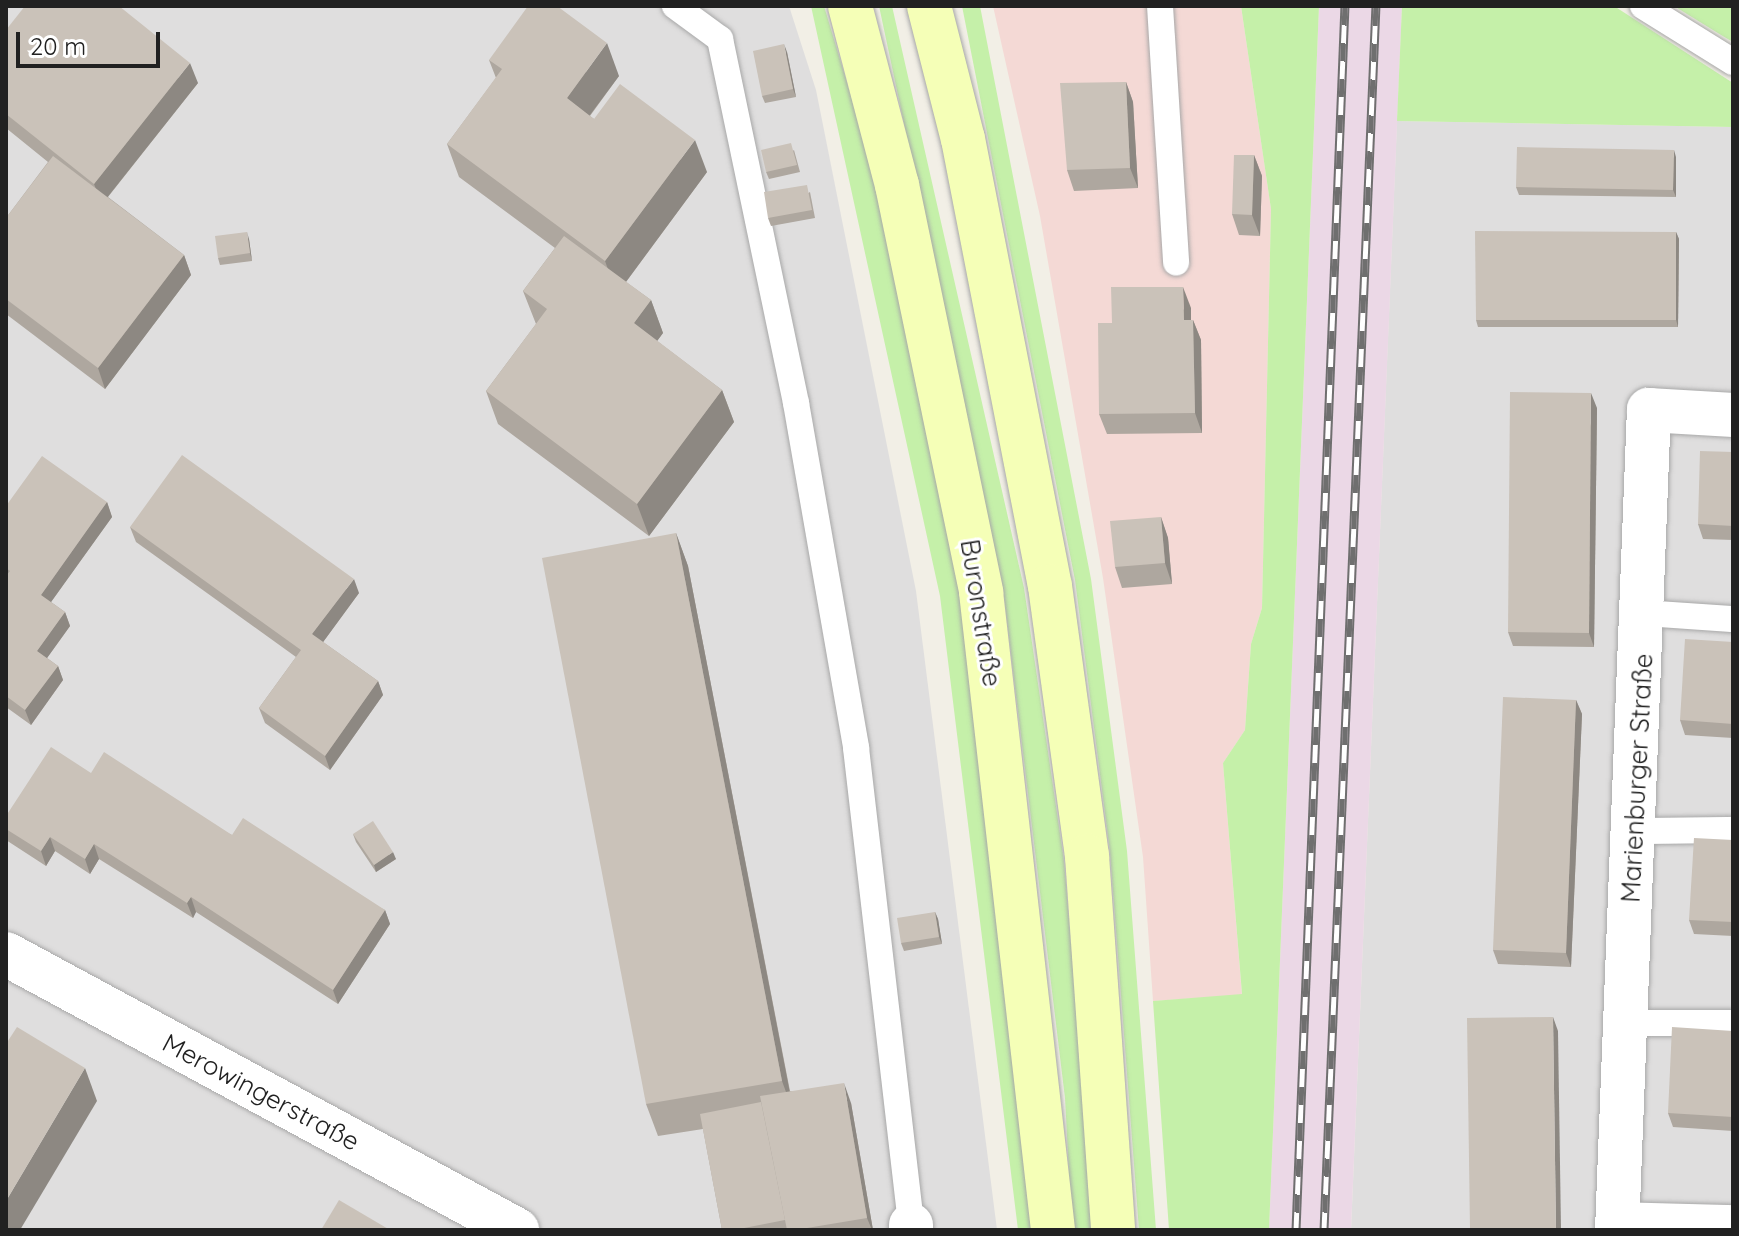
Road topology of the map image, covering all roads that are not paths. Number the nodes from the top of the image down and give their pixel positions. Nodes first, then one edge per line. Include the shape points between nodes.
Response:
1 (675, 6) edge
2 (850, 6) edge
3 (929, 6) edge
4 (1160, 6) edge
5 (1643, 6) edge
6 (1733, 62) edge
7 (1176, 263) dead end
8 (1733, 415) edge
9 (1644, 613) junction
10 (1733, 619) edge
11 (1733, 830) edge
12 (1638, 831) junction
13 (6, 954) edge
14 (1622, 1023) junction
15 (1733, 1023) edge
16 (1733, 1218) edge
17 (1617, 1222) edge
18 (911, 1227) edge
19 (517, 1230) edge
20 (1053, 1230) edge
21 (1113, 1230) edge

1 - 18 lane via 720,39 796,403 856,748
2 - 20 street, Buronstraße via 897,185 981,592
3 - 21 street via 963,139 1050,586 1087,856
4 - 7 lane
5 - 6 lane
8 - 9 street, Marienburger Straße via 1649,410
9 - 10 lane
9 - 12 street, Marienburger Straße
11 - 12 lane
12 - 14 street, Marienburger Straße
13 - 19 street, Merowingerstraße
14 - 15 lane
14 - 17 street, Marienburger Straße
16 - 17 lane

